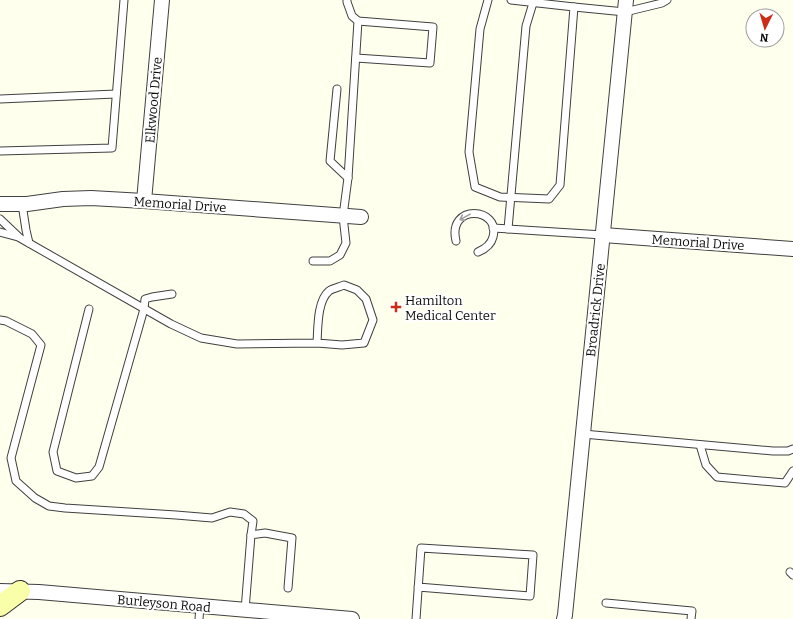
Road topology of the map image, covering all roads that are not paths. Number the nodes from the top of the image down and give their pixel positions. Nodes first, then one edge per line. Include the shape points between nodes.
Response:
1 (124, 0) edge
2 (162, 0) edge
3 (347, 0) edge
4 (488, 0) edge
5 (511, 0) edge
6 (667, 0) edge
7 (535, 1) edge
8 (652, 3) edge
9 (626, 6) edge
10 (574, 7) junction
11 (358, 21) junction
12 (356, 58) junction
13 (336, 89) dead end
14 (116, 94) junction
15 (0, 99) edge
16 (0, 152) edge
17 (348, 178) junction
18 (510, 197) junction
19 (144, 201) junction
20 (0, 204) edge
21 (22, 204) junction
22 (343, 216) junction
23 (360, 217) dead end
24 (0, 219) edge
25 (493, 228) junction
26 (508, 229) junction
27 (0, 232) edge
28 (603, 235) junction
29 (20, 238) junction
30 (456, 241) dead end
31 (29, 243) junction
32 (793, 249) edge
33 (478, 252) dead end
34 (313, 261) dead end
35 (172, 294) dead end
36 (90, 309) dead end
37 (144, 309) junction
38 (0, 320) edge
39 (317, 343) junction
40 (583, 434) junction
41 (700, 445) junction
42 (793, 448) edge
43 (793, 471) edge
44 (251, 535) junction
45 (418, 587) junction
46 (288, 588) dead end
47 (0, 591) edge
48 (20, 592) junction
49 (606, 603) dead end
50 (0, 606) edge
51 (245, 610) junction
52 (200, 612) edge
53 (290, 616) edge
54 (352, 619) edge
55 (416, 619) edge
56 (564, 619) edge
57 (691, 619) edge

1 - 14 lane
2 - 19 street, Elkwood Drive
3 - 11 lane via 352,16
4 - 18 lane via 480,29 469,152 475,187
5 - 7 lane
6 - 8 lane
7 - 10 lane
7 - 18 lane via 526,26
8 - 9 lane
9 - 10 lane
9 - 28 street, Broadrick Drive
10 - 18 lane via 560,185 549,199
11 - 12 lane
11 - 12 lane via 433,28 430,63
12 - 17 lane
13 - 17 lane via 330,161
14 - 15 lane
14 - 16 lane via 112,148
17 - 22 lane
18 - 26 lane
19 - 21 street, Memorial Drive via 91,198
19 - 22 street, Memorial Drive
20 - 21 street, Memorial Drive
21 - 31 lane
22 - 23 street, Memorial Drive
22 - 34 lane via 346,243 340,255 330,261
24 - 29 lane
25 - 26 lane
25 -> 30 lane via 486,217 480,214 467,214 457,223
25 - 33 lane via 494,234 489,246
26 - 28 lane
27 - 29 lane
28 - 32 street, Memorial Drive
28 - 40 street, Broadrick Drive
29 - 31 lane
31 - 37 lane
35 - 37 lane via 145,299
36 - 37 lane via 53,452 57,471 76,478 92,476 98,467
37 - 39 lane via 201,338 237,344
38 - 44 lane via 32,334 41,345 11,458 16,481 35,498 49,506 65,508 212,518 230,512 244,514 253,522
39 - 39 lane via 342,346 364,343 373,320 366,299 357,290 344,285 330,290 322,301
40 - 41 lane
40 - 56 street, Broadrick Drive
41 - 42 lane via 773,452
41 - 43 lane via 706,465 717,477 785,483
44 - 46 lane via 265,533 292,538
44 - 51 lane
45 - 45 lane via 421,548 533,555 530,596
45 - 55 lane
47 - 48 street, Burleyson Road
48 - 50 main road
48 - 52 street, Burleyson Road via 39,592
49 - 57 lane via 692,611
51 - 52 street, Burleyson Road
51 - 53 street, Burleyson Road
53 - 54 street, Burleyson Road

